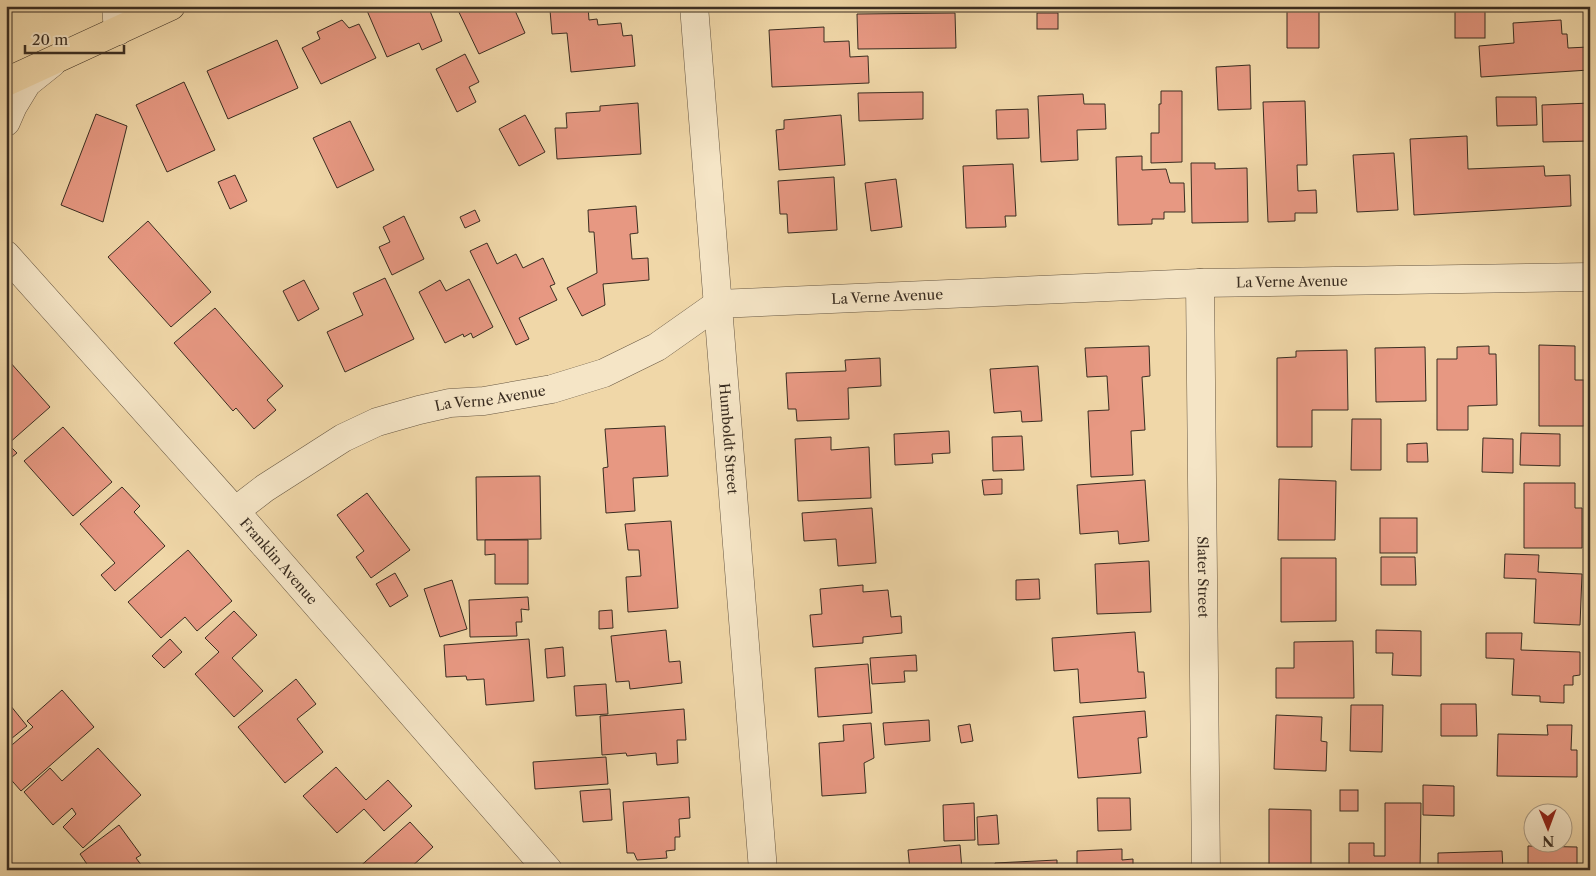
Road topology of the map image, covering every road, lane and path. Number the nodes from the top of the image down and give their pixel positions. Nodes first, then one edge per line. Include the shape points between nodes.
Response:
1 (171, 6) edge
2 (694, 6) edge
3 (117, 18) edge
4 (57, 59) junction
5 (6, 82) edge
6 (6, 122) edge
7 (6, 232) edge
8 (11, 260) edge
9 (1590, 277) edge
10 (1200, 284) junction
11 (718, 304) junction
12 (235, 511) junction
13 (548, 870) edge
14 (763, 870) edge
15 (1206, 870) edge

1 - 3 main road
2 - 11 street, Humboldt Street
3 - 4 main road
4 - 5 main road
4 - 6 street via 28,83
7 - 8 street
8 - 12 street, Franklin Avenue
9 - 10 street, La Verne Avenue
10 - 11 street, La Verne Avenue
10 - 15 street, Slater Street
11 - 12 street, La Verne Avenue via 657,347 604,373 552,389 484,401 450,403 377,422 343,438
11 - 14 street, Humboldt Street
12 - 13 street, Franklin Avenue

